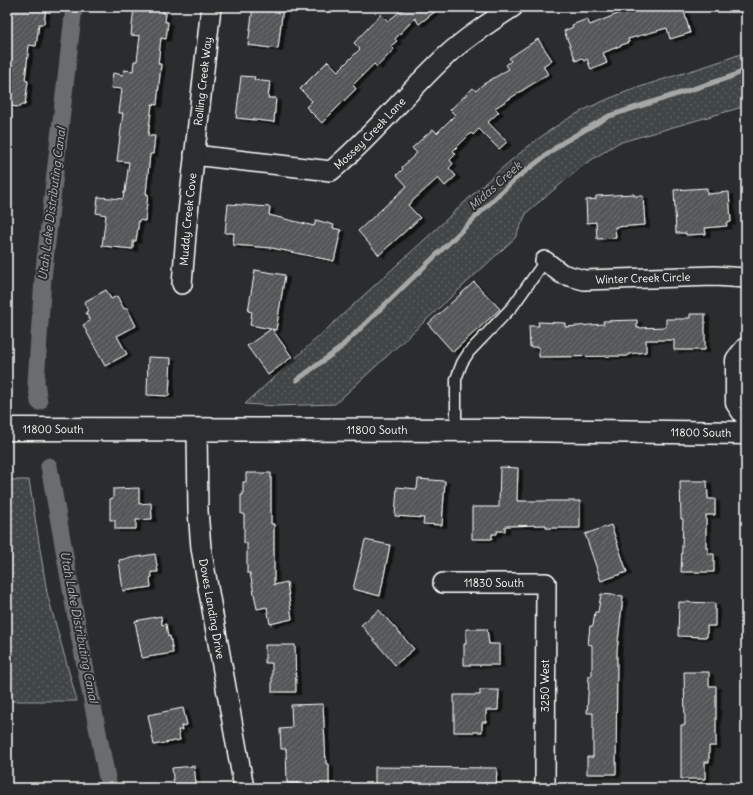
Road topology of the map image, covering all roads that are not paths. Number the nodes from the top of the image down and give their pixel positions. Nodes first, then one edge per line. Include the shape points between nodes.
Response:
1 (211, 7) edge
2 (513, 7) edge
3 (194, 155) junction
4 (544, 261) joint
5 (746, 278) edge
6 (182, 284) dead end
7 (746, 349) edge
8 (746, 416) edge
9 (7, 429) edge
10 (197, 429) junction
11 (456, 430) junction
12 (746, 433) edge
13 (443, 583) dead end
14 (546, 583) joint
15 (244, 788) edge
16 (545, 788) edge

1 - 3 street, Rolling Creek Way
2 - 3 street, Mossey Creek Lane via 447,55 353,153 331,171
3 - 6 street, Muddy Creek Cove
4 - 5 street, Winter Creek Circle via 562,274 584,280 715,276
4 - 11 lane via 513,306 469,352 462,363 456,378
7 - 8 main road via 737,360 737,403
9 - 10 main road, 11800 South
10 - 11 main road, 11800 South
10 - 15 street, Doves Landing Drive via 201,548
11 - 12 main road, 11800 South
13 - 14 street, 11830 South
14 - 16 street, 3250 West

